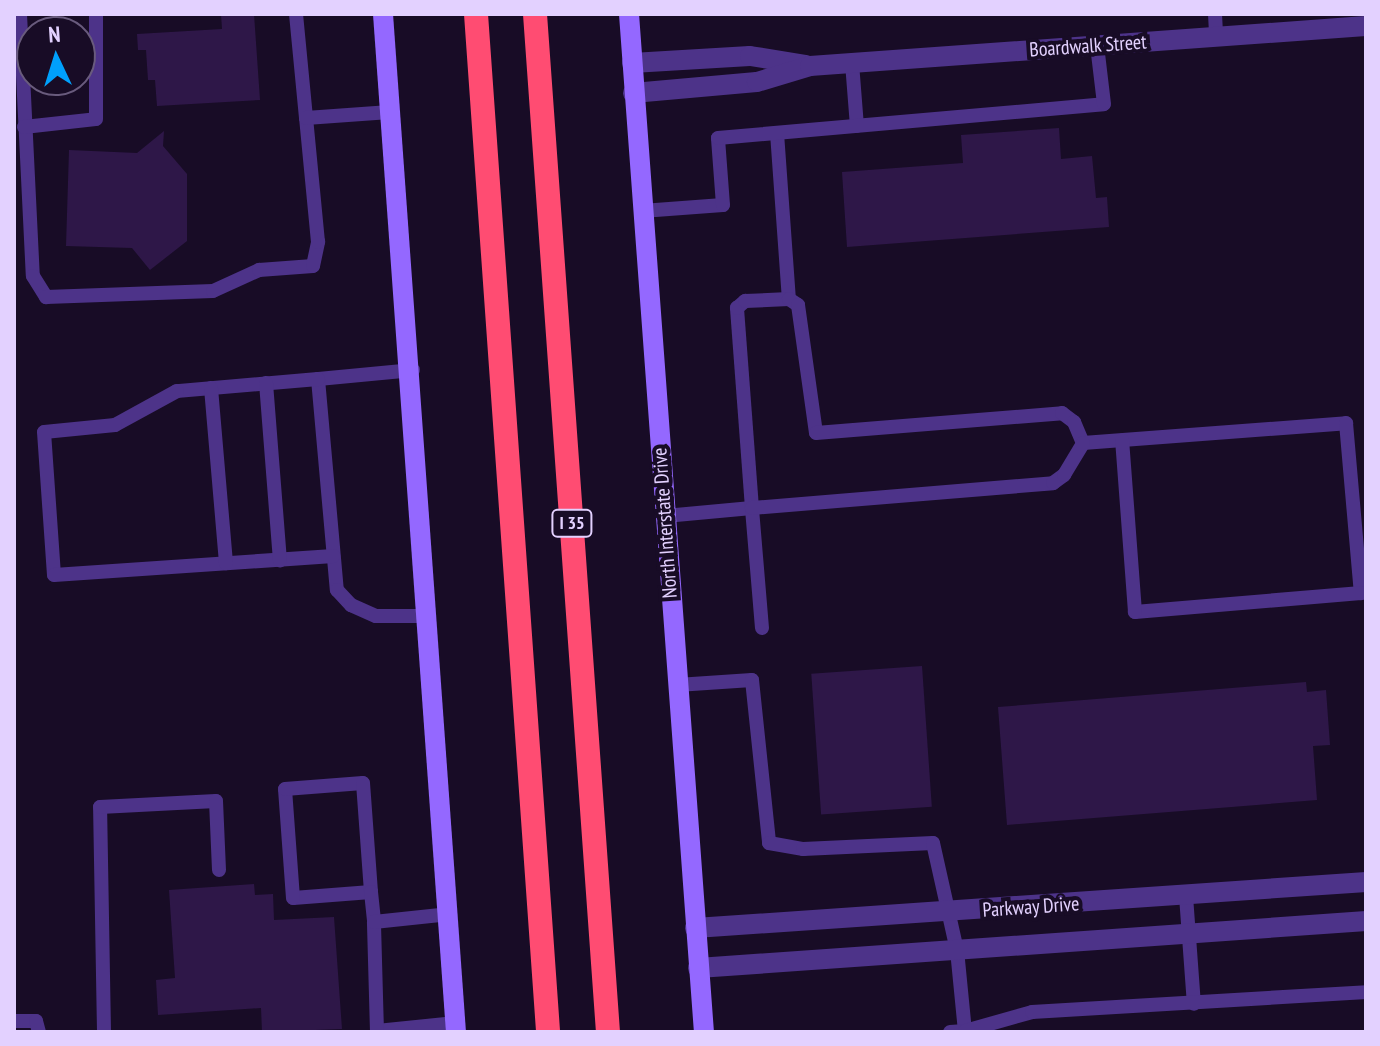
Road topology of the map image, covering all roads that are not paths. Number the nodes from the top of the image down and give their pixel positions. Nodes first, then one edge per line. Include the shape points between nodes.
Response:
1 (20, 14) edge
2 (96, 14) edge
3 (296, 14) edge
4 (383, 14) edge
5 (476, 14) edge
6 (535, 14) edge
7 (629, 14) edge
8 (1215, 14) edge
9 (1366, 26) edge
10 (1216, 36) junction
11 (1097, 45) junction
12 (632, 63) junction
13 (852, 63) junction
14 (810, 66) junction
15 (633, 93) junction
16 (390, 112) junction
17 (306, 118) junction
18 (857, 126) junction
19 (24, 127) junction
20 (777, 133) junction
21 (642, 211) junction
22 (789, 299) junction
23 (413, 370) junction
24 (318, 379) junction
25 (266, 383) junction
26 (211, 388) junction
27 (1122, 440) junction
28 (1083, 443) junction
29 (752, 508) junction
30 (665, 516) junction
31 (333, 556) junction
32 (280, 560) junction
33 (226, 563) junction
34 (429, 616) junction
35 (762, 628) dead end
36 (677, 685) junction
37 (219, 870) dead end
38 (1366, 882) edge
39 (371, 892) junction
40 (1186, 896) junction
41 (450, 914) junction
42 (948, 914) junction
43 (1366, 921) edge
44 (374, 922) junction
45 (695, 928) junction
46 (1190, 934) junction
47 (957, 950) junction
48 (698, 968) junction
49 (1366, 992) edge
50 (1194, 1004) junction
51 (14, 1021) edge
52 (456, 1028) edge
53 (957, 1031) edge
54 (39, 1032) edge
55 (104, 1032) edge
56 (377, 1032) edge
57 (548, 1032) edge
58 (608, 1032) edge
59 (704, 1032) edge

1 - 19 lane
2 - 19 lane via 96,119
3 - 17 lane
4 - 16 main road
5 - 57 highway
6 - 58 highway, I 35
7 - 12 main road, North Interstate Drive
8 - 10 lane
9 - 10 street, Boardwalk Street
10 - 11 street, Boardwalk Street
11 - 13 street, Boardwalk Street
11 - 18 lane via 1104,104
12 - 14 street, Boardwalk Street via 750,56
12 - 15 main road, North Interstate Drive
13 - 14 street, Boardwalk Street
13 - 18 lane
14 - 15 street, Boardwalk Street via 757,82
15 - 21 main road, North Interstate Drive
16 - 17 lane
16 - 23 main road
17 - 19 lane via 319,258 313,266 259,270 213,291 62,298 46,297 33,276
18 - 20 lane
20 - 21 lane via 718,138 723,205
20 - 22 lane
21 - 30 main road, North Interstate Drive
22 - 28 lane via 798,305 816,433 1062,413 1074,422
22 - 29 lane via 745,301 737,308
23 - 24 lane
23 - 34 main road
24 - 25 lane
24 - 31 lane
25 - 26 lane
25 - 32 lane
26 - 33 lane
26 - 33 lane via 177,391 115,425 44,432 54,575
27 - 27 lane via 1346,423 1361,593 1135,612
27 - 28 lane
28 - 29 lane via 1053,483
29 - 30 lane
29 - 35 lane
30 - 36 main road, North Interstate Drive
31 - 32 lane
31 - 34 lane via 337,590 351,605 376,616
32 - 33 lane
34 - 41 main road
36 - 42 lane via 752,680 769,843 803,849 933,843
36 - 45 main road, North Interstate Drive
37 - 55 lane via 216,801 100,807
38 - 40 street, Parkway Drive
39 - 39 lane via 363,783 285,789 293,898
39 - 44 lane
40 - 42 street, Parkway Drive
40 - 46 lane
41 - 44 lane
41 - 52 main road
42 - 45 street, Parkway Drive
42 - 47 lane
43 - 46 street, Parkway Drive
44 - 56 lane
45 - 48 main road, North Interstate Drive
46 - 47 street, Parkway Drive
46 - 50 lane
47 - 48 street, Parkway Drive
47 - 53 lane
48 - 59 main road, North Interstate Drive
49 - 50 lane
50 - 53 lane via 1032,1012
51 - 54 lane via 36,1021
52 - 56 lane

